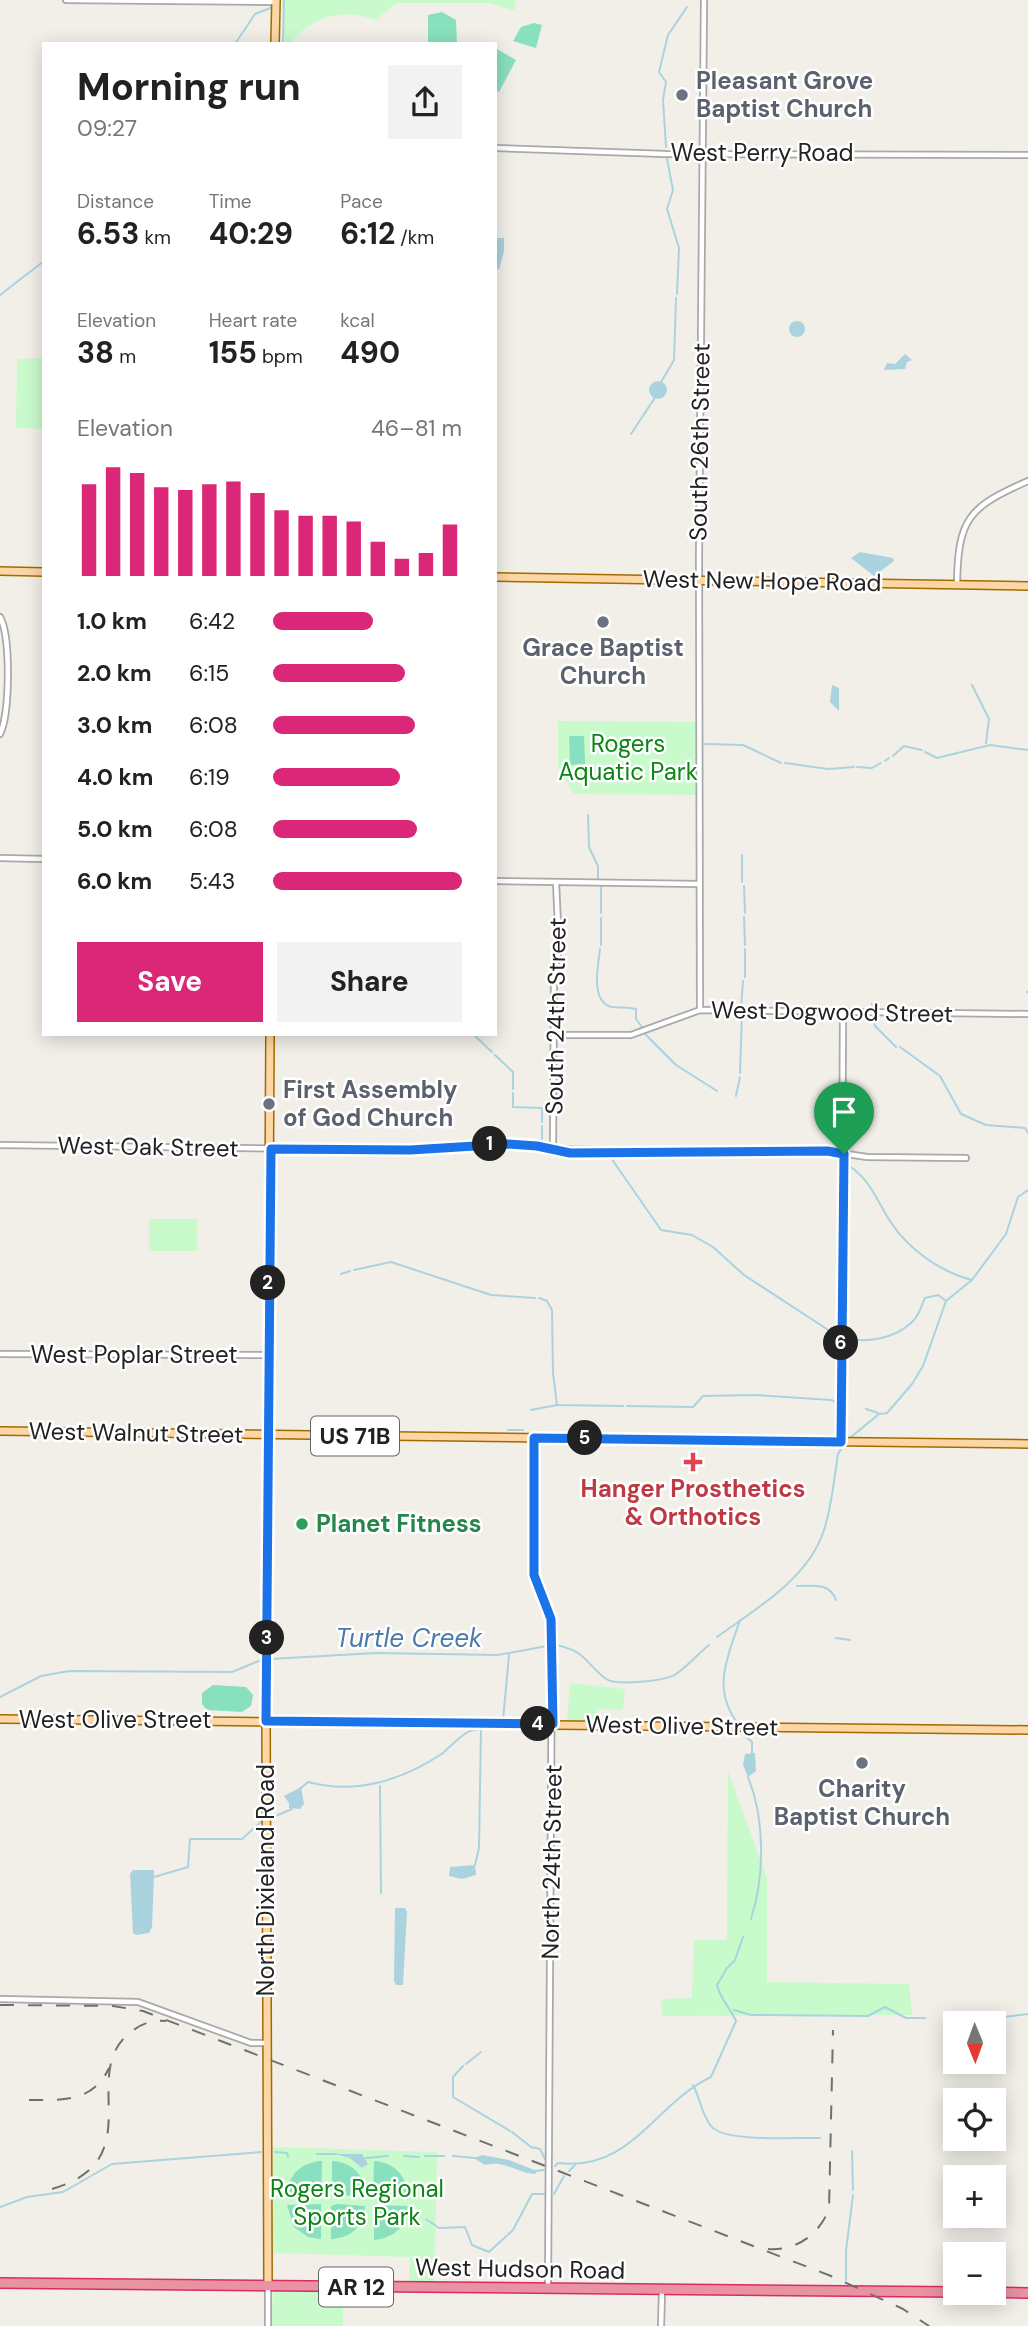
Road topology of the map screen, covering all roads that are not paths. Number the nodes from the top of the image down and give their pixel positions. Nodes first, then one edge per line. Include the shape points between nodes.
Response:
1 (66, 0) edge
2 (704, 0) edge
3 (276, 1) edge
4 (275, 42) edge
5 (497, 148) edge
6 (704, 154) junction
7 (1028, 155) edge
8 (1028, 481) edge
9 (0, 571) edge
10 (42, 572) edge
11 (497, 577) edge
12 (699, 580) junction
13 (957, 584) junction
14 (1028, 586) edge
15 (0, 617) edge
16 (0, 734) edge
17 (0, 858) edge
18 (42, 859) edge
19 (497, 881) edge
20 (556, 882) junction
21 (699, 884) junction
22 (700, 1010) junction
23 (843, 1012) junction
24 (1028, 1014) edge
25 (555, 1035) junction
26 (270, 1036) edge
27 (0, 1145) edge
28 (271, 1149) junction
29 (553, 1150) junction
30 (844, 1154) junction
31 (966, 1158) dead end
32 (0, 1353) edge
33 (268, 1355) junction
34 (0, 1431) edge
35 (268, 1434) junction
36 (534, 1438) junction
37 (841, 1442) junction
38 (1028, 1444) edge
39 (0, 1719) edge
40 (266, 1721) junction
41 (553, 1724) junction
42 (1028, 1730) edge
43 (0, 1999) edge
44 (267, 2043) junction
45 (0, 2283) edge
46 (268, 2286) junction
47 (548, 2289) junction
48 (662, 2290) junction
49 (943, 2292) edge
50 (1006, 2293) edge
51 (1028, 2293) edge
52 (268, 2326) edge
53 (661, 2326) edge

1 - 3 street
2 - 6 street, South 26th Street
3 - 4 main road
5 - 6 street, West Perry Road
6 - 7 street, West Perry Road
6 - 12 street, South 26th Street
8 - 13 street via 986,500 970,519 958,550
9 - 10 main road
11 - 12 main road, West New Hope Road
12 - 13 main road, West New Hope Road
12 - 21 street, South 26th Street
13 - 14 main road, West New Hope Road
15 - 16 street via 5,634 6,697
17 - 18 street
19 - 20 street
20 - 21 street
20 - 25 street, South 24th Street
21 - 22 street, South 26th Street
22 - 23 street, West Dogwood Street
22 - 25 street, West Dogwood Street via 631,1035
23 - 24 street, West Dogwood Street
23 - 30 street
25 - 29 street, South 24th Street
26 - 28 main road, North Dixieland Road
27 - 28 street, West Oak Street
28 - 29 street, West Oak Street via 402,1150 478,1144
28 - 33 main road, North Dixieland Road
29 - 30 street, West Oak Street
30 - 31 street, West Oak Street
30 - 37 street
32 - 33 street, West Poplar Street
33 - 35 main road, North Dixieland Road
34 - 35 main road, West Walnut Street / US 71B
35 - 36 main road, West Walnut Street / US 71B
35 - 40 main road, North Dixieland Road
36 - 37 main road, West Walnut Street / US 71B
36 - 41 street, North 24th Street via 534,1575 551,1619
37 - 38 main road, West Walnut Street / US 71B
39 - 40 main road, West Olive Street
40 - 41 main road, West Olive Street
40 - 44 main road, North Dixieland Road
41 - 42 main road, West Olive Street
41 - 47 street, North 24th Street
43 - 44 street via 138,2003 251,2043
44 - 46 main road, North Dixieland Road
45 - 46 highway, West Hudson Road / AR 12
46 - 47 highway, West Hudson Road / AR 12
46 - 52 street, North Dixieland Road
47 - 48 highway, West Hudson Road / AR 12
48 - 49 highway, West Hudson Road / AR 12
48 - 53 street
50 - 51 highway

